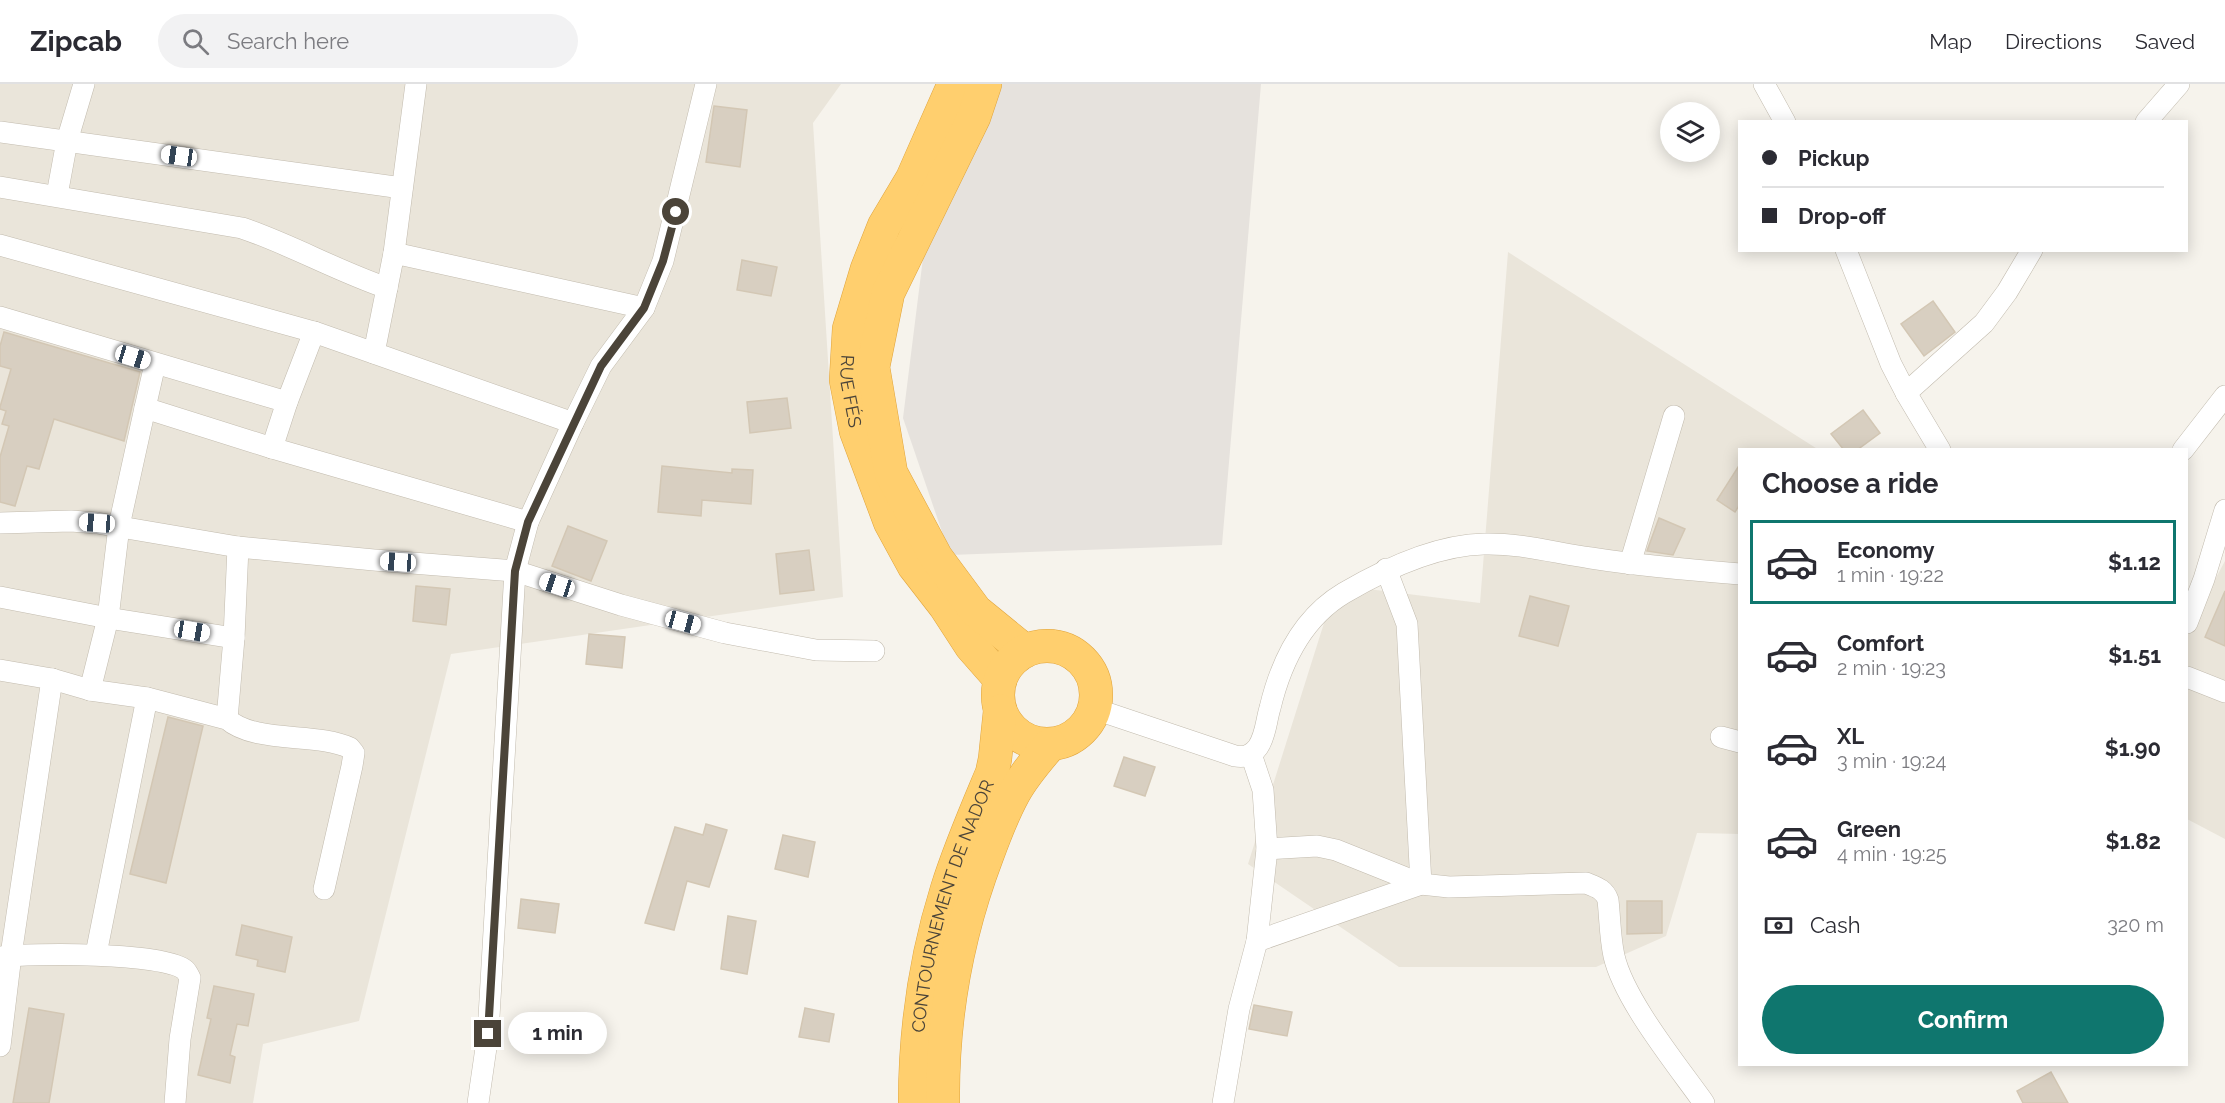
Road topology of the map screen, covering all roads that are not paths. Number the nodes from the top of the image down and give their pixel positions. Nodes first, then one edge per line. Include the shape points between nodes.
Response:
1 (84, 84) edge
2 (416, 84) edge
3 (706, 84) edge
4 (954, 84) edge
5 (985, 84) edge
6 (1764, 84) edge
7 (2179, 84) edge
8 (1784, 120) edge
9 (2148, 120) edge
10 (0, 132) edge
11 (67, 141) junction
12 (0, 187) edge
13 (402, 188) junction
14 (57, 195) junction
15 (0, 245) edge
16 (1847, 252) edge
17 (2031, 252) edge
18 (394, 253) junction
19 (387, 288) junction
20 (644, 308) junction
21 (0, 317) edge
22 (314, 332) junction
23 (374, 353) junction
24 (155, 364) junction
25 (1906, 393) junction
26 (2225, 396) edge
27 (286, 402) junction
28 (145, 408) junction
29 (1674, 416) dead end
30 (573, 423) junction
31 (272, 448) junction
32 (1939, 448) edge
33 (2185, 448) edge
34 (2225, 510) edge
35 (528, 522) junction
36 (0, 523) edge
37 (119, 526) junction
38 (238, 547) junction
39 (1630, 564) junction
40 (1386, 569) junction
41 (515, 571) junction
42 (1738, 574) edge
43 (0, 597) edge
44 (108, 618) junction
45 (2188, 620) edge
46 (234, 638) junction
47 (873, 651) dead end
48 (1025, 651) junction
49 (0, 670) edge
50 (2188, 677) edge
51 (52, 679) junction
52 (1000, 679) junction
53 (90, 690) junction
54 (2225, 692) edge
55 (147, 699) junction
56 (1095, 709) junction
57 (1000, 711) junction
58 (227, 719) junction
59 (1050, 745) junction
60 (1243, 755) junction
61 (1267, 849) junction
62 (1421, 884) junction
63 (324, 889) dead end
64 (1257, 941) junction
65 (96, 954) junction
66 (6, 956) edge
67 (0, 1046) edge
68 (175, 1103) edge
69 (478, 1103) edge
70 (915, 1103) edge
71 (943, 1103) edge
72 (1223, 1103) edge
73 (1704, 1103) edge

1 - 11 street
2 - 13 street
3 - 20 street via 663,261
4 - 52 highway, RUE FÉS via 867,269 849,330 846,380 856,431 890,522 914,566 971,646
5 - 48 highway, RUE FÉS via 974,117 888,293 873,368 891,473 936,557 976,611
6 - 8 street
7 - 9 street
10 - 11 street
11 - 13 street
11 - 14 street
12 - 14 street
13 - 18 street
14 - 19 street via 242,228
15 - 22 street
16 - 25 street
17 - 25 street via 1984,323
18 - 19 street
18 - 20 street
19 - 23 street
20 - 30 street via 601,366
21 - 24 street
22 - 23 street
22 - 27 street
23 - 30 street
24 - 27 street
24 - 28 street
25 - 32 street
26 - 33 street
27 - 31 street
28 - 31 street
28 - 37 street
29 - 39 street
30 - 35 street
31 - 35 street
34 - 45 street
35 - 41 street
36 - 37 street via 71,521
37 - 38 street
37 - 44 street
38 - 41 street
38 - 46 street
39 - 40 street via 1530,546 1483,544 1432,554
39 - 42 street
40 - 60 street via 1326,604 1316,614 1280,674 1258,747
40 - 62 street via 1407,624
41 - 47 street via 725,633 816,650
41 - 69 street via 488,1034
43 - 44 street
44 - 46 street
44 - 53 street
46 - 58 street
48 - 52 highway via 1010,661
48 - 56 highway via 1047,645 1069,651 1087,666 1092,676 1096,686
49 - 51 street
50 - 54 street
51 - 53 street
51 - 66 street
52 - 57 highway
53 - 55 street
55 - 58 street
55 - 65 street
56 - 59 highway via 1086,727 1070,740
56 - 60 street
57 - 59 highway via 1020,735
57 - 70 highway, CONTOURNEMENT DE NADOR via 992,773 947,888 925,973 915,1060
58 - 63 street via 256,732 352,749 352,766
59 - 71 highway, CONTOURNEMENT DE NADOR via 1015,791 972,896 952,978 942,1062
60 - 61 street via 1263,790
61 - 62 street via 1317,846 1336,850
61 - 64 street
62 - 64 street
62 - 73 street via 1449,887 1586,883 1605,892 1614,957 1628,990
64 - 72 street via 1239,1009
65 - 66 street
65 - 68 street via 170,964 186,971 190,978
66 - 67 street

